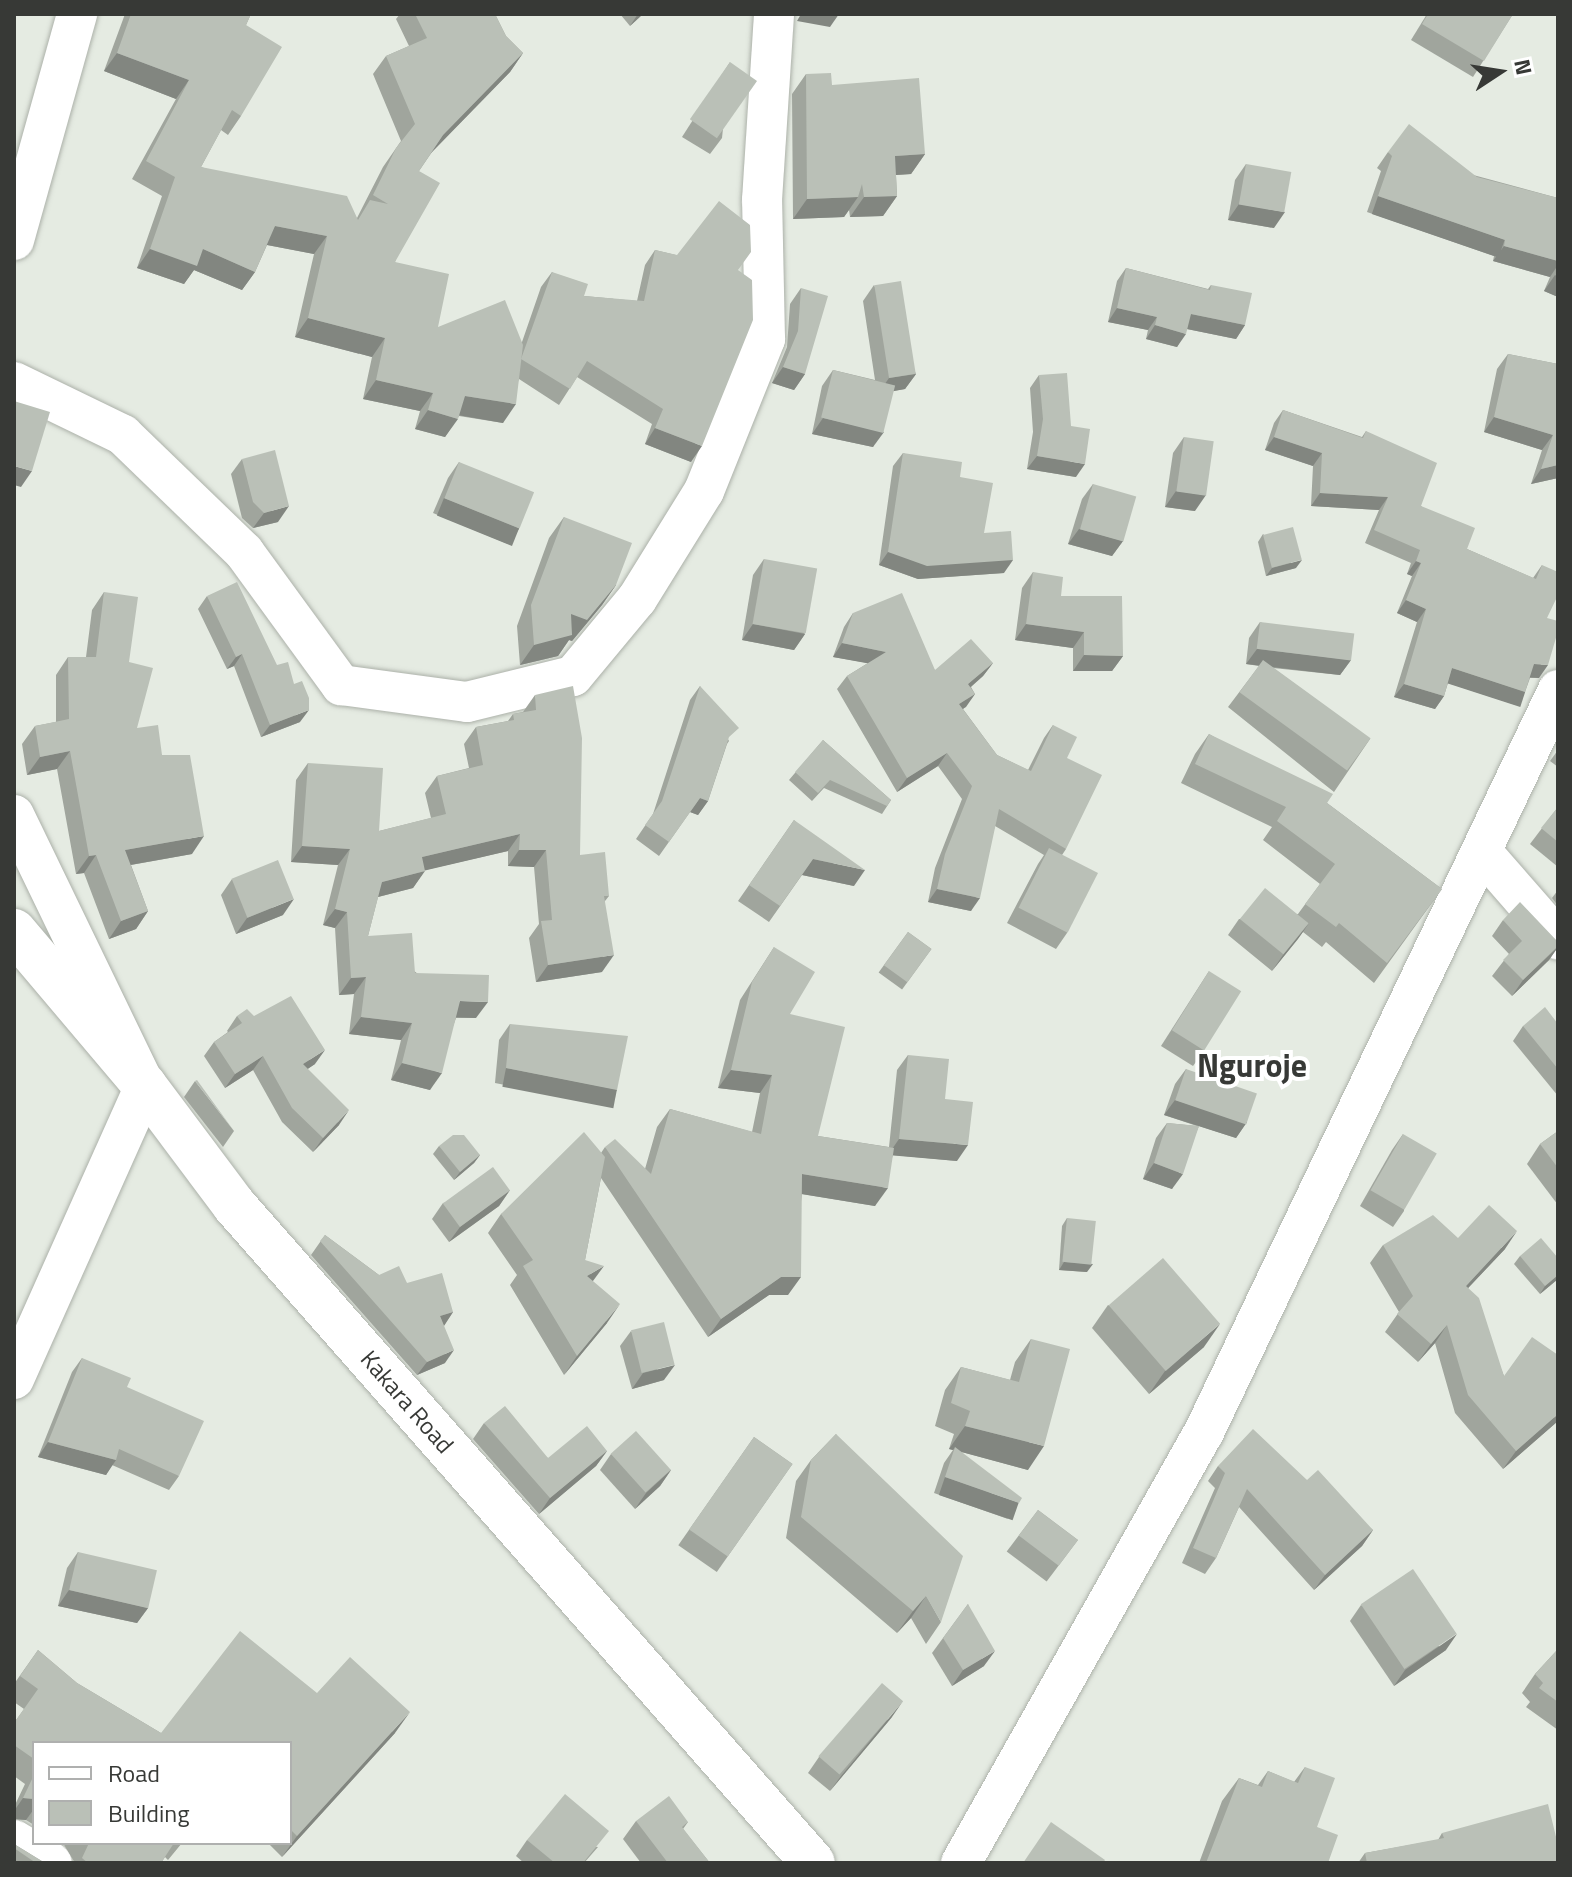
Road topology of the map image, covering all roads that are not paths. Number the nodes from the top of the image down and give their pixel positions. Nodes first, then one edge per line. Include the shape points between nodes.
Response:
1 (77, 14) edge
2 (774, 14) edge
3 (14, 240) edge
4 (14, 382) edge
5 (1558, 690) edge
6 (14, 815) edge
7 (1482, 852) junction
8 (14, 931) edge
9 (1558, 939) edge
10 (145, 1086) junction
11 (14, 1379) edge
12 (14, 1840) edge
13 (52, 1863) edge
14 (813, 1863) edge
15 (961, 1863) edge

1 - 3 street
2 - 4 street via 762,200 765,339 704,491 637,599 573,676 467,702 341,685 244,552 123,435
5 - 7 street
6 - 10 street
7 - 9 street
7 - 15 street via 1204,1432
8 - 10 street, Kakara Road
10 - 11 street
10 - 14 street, Kakara Road via 234,1205
12 - 13 street

